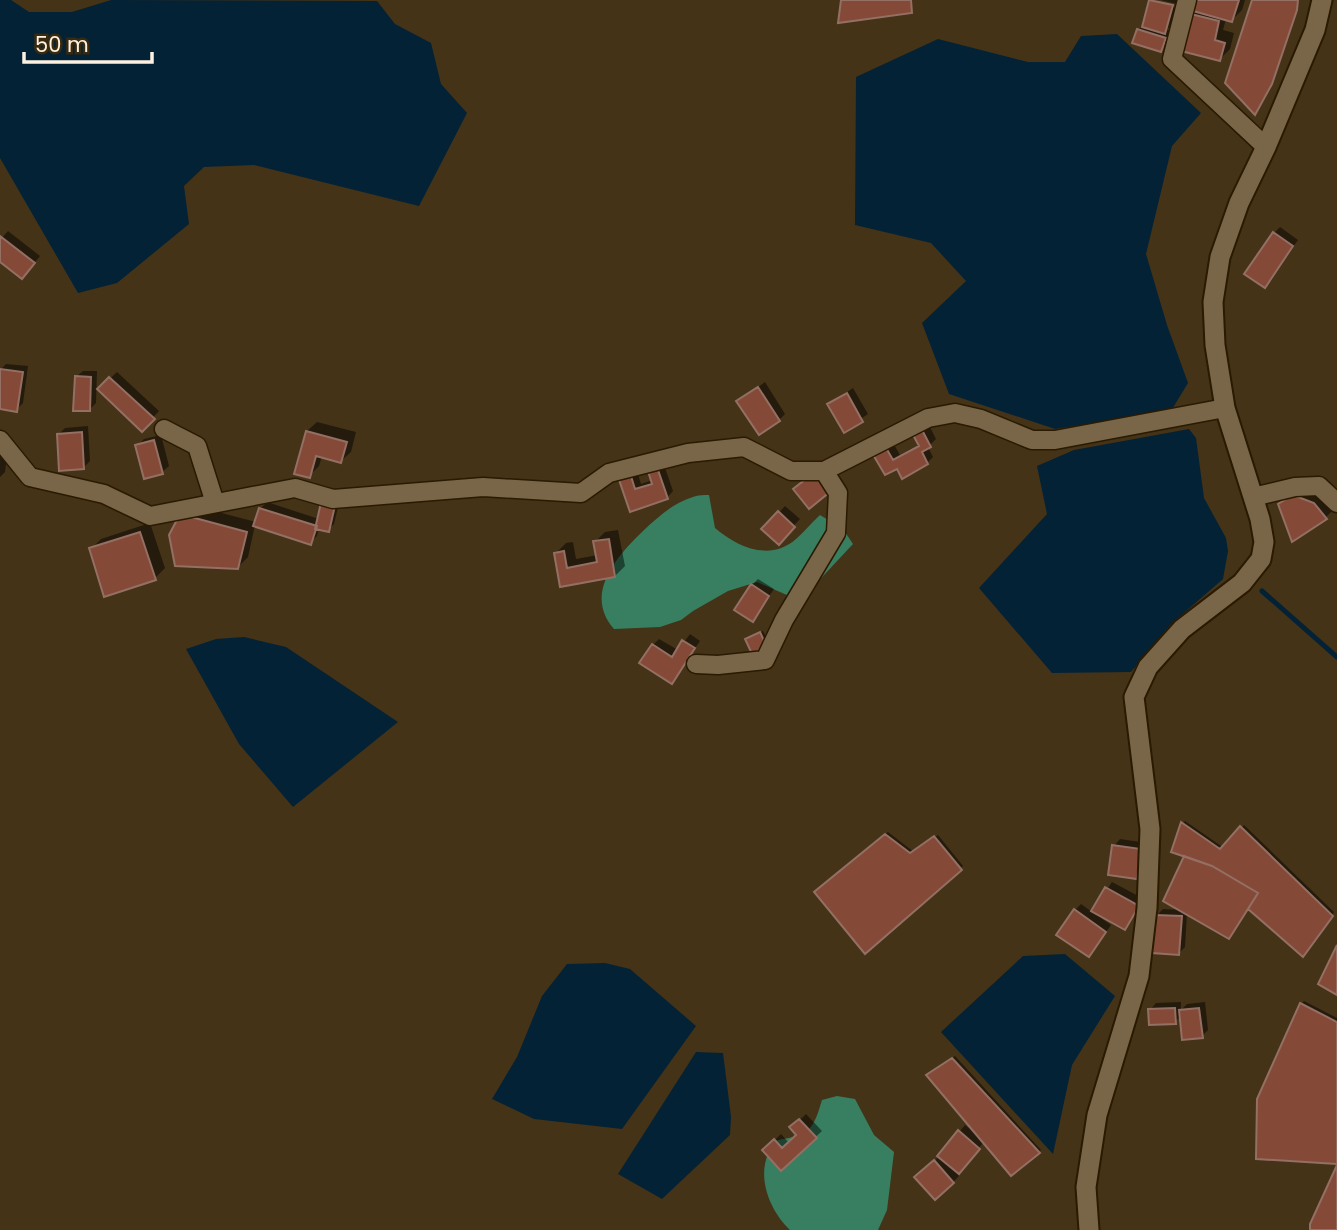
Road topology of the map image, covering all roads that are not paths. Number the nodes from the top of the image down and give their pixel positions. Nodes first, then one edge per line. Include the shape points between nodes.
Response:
1 (1187, 0) edge
2 (1322, 0) edge
3 (1266, 147) junction
4 (1225, 408) junction
5 (164, 429) dead end
6 (0, 440) edge
7 (824, 471) junction
8 (1253, 497) junction
9 (215, 503) junction
10 (1337, 503) edge
11 (696, 664) dead end
12 (1089, 1230) edge

1 - 3 street via 1172,59
2 - 3 street via 1315,30
3 - 4 street via 1220,257 1213,302
4 - 7 street via 1055,440 1032,440 955,413 928,418
4 - 8 street
5 - 9 street via 197,446
6 - 9 street via 30,477 104,494 150,516
7 - 9 street via 791,471 744,447 688,453 609,473 581,493 483,487 333,499 295,488
7 - 11 street via 838,494 836,533 765,660
8 - 10 street via 1319,486
8 - 12 street via 1264,542 1261,559 1242,583 1174,639 1148,667 1134,697 1150,829 1147,908 1139,976 1097,1115 1086,1187

